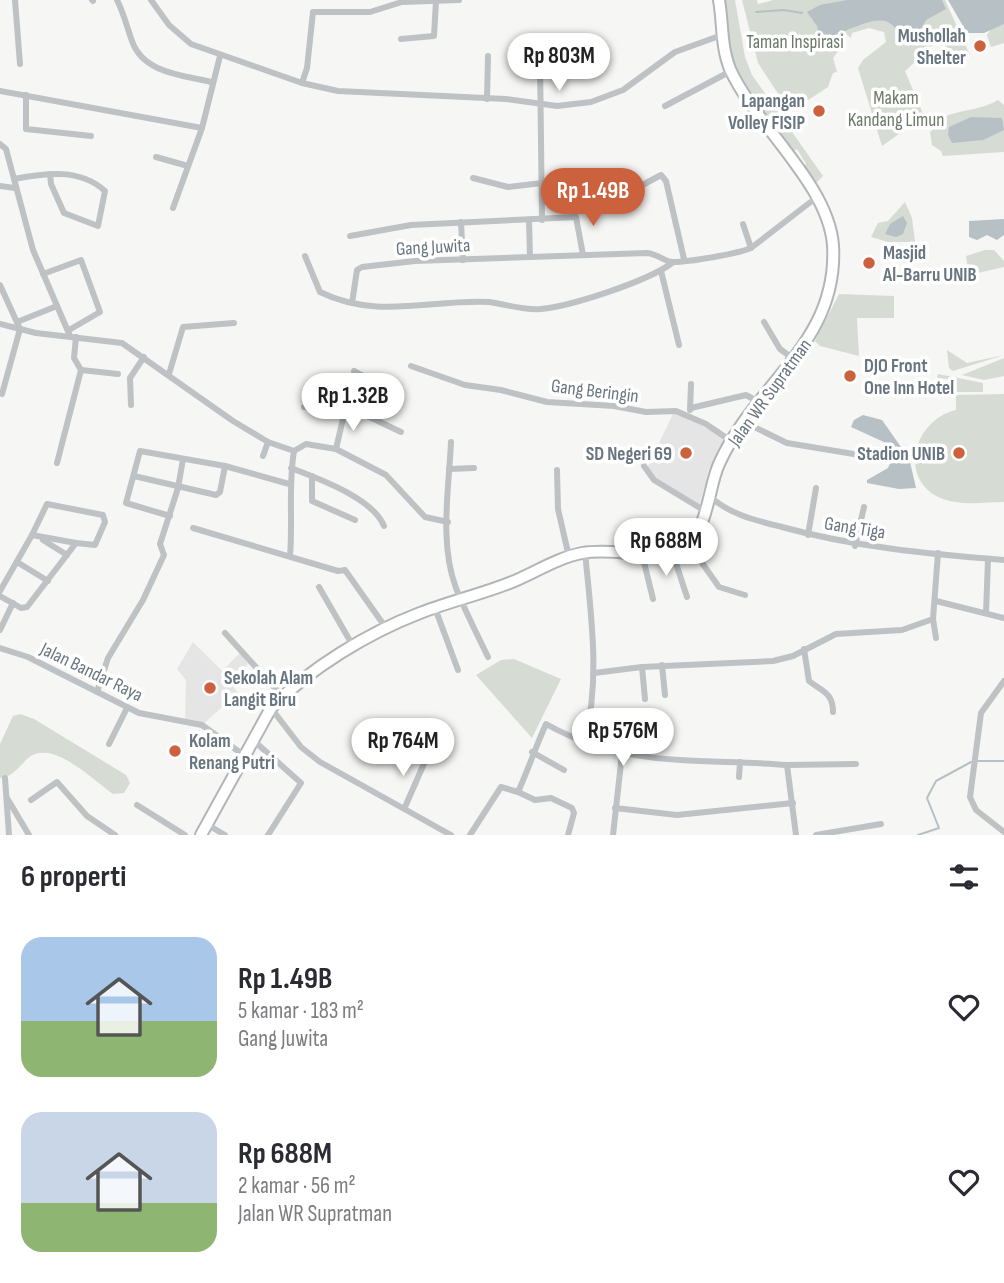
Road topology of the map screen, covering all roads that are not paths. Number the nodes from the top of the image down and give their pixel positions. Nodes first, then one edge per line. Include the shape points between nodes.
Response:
1 (15, 0) edge
2 (117, 0) edge
3 (151, 0) edge
4 (459, 0) edge
5 (719, 0) edge
6 (436, 1) edge
7 (722, 35) junction
8 (401, 39) dead end
9 (220, 56) junction
10 (488, 56) dead end
11 (540, 62) dead end
12 (20, 64) dead end
13 (731, 71) junction
14 (211, 82) junction
15 (302, 83) junction
16 (0, 92) edge
17 (26, 94) junction
18 (487, 99) junction
19 (542, 104) junction
20 (665, 106) dead end
21 (202, 128) junction
22 (91, 136) dead end
23 (0, 144) edge
24 (156, 157) dead end
25 (188, 166) junction
26 (50, 174) junction
27 (473, 178) dead end
28 (14, 179) junction
29 (542, 183) junction
30 (0, 186) edge
31 (15, 188) junction
32 (635, 189) dead end
33 (817, 197) junction
34 (173, 208) dead end
35 (529, 220) junction
36 (542, 220) junction
37 (461, 222) junction
38 (743, 224) dead end
39 (350, 236) dead end
40 (751, 248) junction
41 (583, 255) junction
42 (306, 256) dead end
43 (530, 257) junction
44 (684, 259) junction
45 (463, 260) junction
46 (672, 262) junction
47 (661, 271) junction
48 (43, 274) junction
49 (0, 285) edge
50 (352, 303) junction
51 (57, 306) junction
52 (764, 322) dead end
53 (234, 323) dead end
54 (0, 324) edge
55 (18, 326) junction
56 (71, 334) junction
57 (679, 345) dead end
58 (144, 357) junction
59 (795, 360) junction
60 (411, 366) dead end
61 (81, 370) junction
62 (354, 371) dead end
63 (118, 374) dead end
64 (169, 374) junction
65 (691, 384) dead end
66 (2, 394) dead end
67 (757, 401) junction
68 (131, 405) dead end
69 (304, 407) dead end
70 (691, 408) junction
71 (345, 410) junction
72 (690, 416) junction
73 (372, 417) junction
74 (744, 422) junction
75 (401, 432) dead end
76 (731, 441) junction
77 (268, 442) junction
78 (451, 442) dead end
79 (336, 449) junction
80 (294, 451) junction
81 (263, 456) dead end
82 (183, 459) junction
83 (884, 459) dead end
84 (57, 463) dead end
85 (225, 466) junction
86 (644, 466) dead end
87 (291, 468) junction
88 (474, 468) dead end
89 (449, 469) junction
90 (556, 470) dead end
91 (134, 476) junction
92 (312, 476) junction
93 (289, 484) junction
94 (178, 488) junction
95 (816, 488) dead end
96 (709, 496) junction
97 (864, 507) dead end
98 (705, 511) junction
99 (169, 518) junction
100 (355, 520) dead end
101 (448, 522) junction
102 (384, 526) dead end
103 (193, 528) dead end
104 (32, 535) junction
105 (808, 535) junction
106 (41, 539) junction
107 (76, 543) junction
108 (688, 543) junction
109 (855, 546) junction
110 (672, 551) junction
111 (585, 552) junction
112 (938, 553) junction
113 (642, 554) junction
114 (67, 555) junction
115 (290, 556) junction
116 (569, 557) junction
117 (988, 559) junction
118 (1004, 560) edge
119 (17, 562) junction
120 (48, 581) junction
121 (319, 587) dead end
122 (0, 594) edge
123 (745, 595) dead end
124 (687, 597) dead end
125 (461, 599) junction
126 (653, 599) dead end
127 (936, 601) junction
128 (13, 603) junction
129 (435, 608) junction
130 (986, 613) junction
131 (1004, 618) edge
132 (933, 619) junction
133 (0, 630) edge
134 (387, 630) junction
135 (225, 633) dead end
136 (936, 638) dead end
137 (353, 646) junction
138 (0, 648) edge
139 (804, 649) junction
140 (488, 657) dead end
141 (662, 666) junction
142 (642, 667) junction
143 (458, 670) dead end
144 (594, 673) junction
145 (1004, 681) edge
146 (97, 692) junction
147 (665, 695) dead end
148 (282, 696) junction
149 (645, 699) dead end
150 (127, 708) junction
151 (271, 708) junction
152 (833, 712) dead end
153 (252, 739) junction
154 (109, 744) dead end
155 (584, 744) junction
156 (532, 752) junction
157 (622, 754) junction
158 (245, 756) junction
159 (426, 760) dead end
160 (740, 762) junction
161 (856, 764) dead end
162 (787, 765) junction
163 (564, 770) dead end
164 (739, 777) dead end
165 (5, 778) dead end
166 (518, 792) junction
167 (6, 797) junction
168 (31, 800) dead end
169 (793, 803) junction
170 (137, 805) dead end
171 (405, 807) junction
172 (615, 808) junction
173 (881, 824) dead end
174 (208, 825) junction
175 (1004, 832) edge
176 (9, 835) edge
177 (29, 835) edge
178 (116, 835) edge
179 (185, 835) edge
180 (201, 835) edge
181 (225, 835) edge
182 (268, 835) edge
183 (451, 835) edge
184 (470, 835) edge
185 (568, 835) edge
186 (613, 835) edge
187 (796, 835) edge
188 (816, 835) edge

1 - 12 street
2 - 14 street via 132,43 145,62
3 - 9 street via 181,37
4 - 6 street
5 - 7 highway, Jalan WR Supratman
6 - 8 street via 434,36
6 - 15 street via 402,2 360,13 315,11
7 - 13 highway, Jalan WR Supratman
7 - 19 street via 675,52 616,93 578,104
9 - 14 street
9 - 15 street
10 - 18 street
11 - 19 street
13 - 20 street
13 - 33 highway, Jalan WR Supratman
14 - 21 street
15 - 18 street via 338,91
16 - 17 street
17 - 21 street
17 - 22 street via 26,129
18 - 19 street
19 - 29 street
21 - 25 street
23 - 28 street via 6,149
24 - 25 street
25 - 34 street
26 - 26 street via 64,213 98,226 105,190 75,175
26 - 28 street
27 - 29 street via 508,187
28 - 31 street
29 - 36 street
30 - 31 street
31 - 48 street
32 - 44 street via 653,177 661,175 666,181
33 - 40 street, Gang Juwita
33 - 59 highway, Jalan WR Supratman via 830,227 832,276 827,302
35 - 36 street
35 - 37 street
35 - 43 street
36 - 41 street via 577,218
37 - 39 street via 376,229
37 - 45 street
38 - 40 street
40 - 44 street, Gang Juwita
41 - 43 street, Gang Juwita
41 - 46 street, Gang Juwita via 657,254
42 - 50 street via 320,292
43 - 45 street, Gang Juwita
44 - 46 street, Gang Juwita
45 - 50 street, Gang Juwita via 359,267
46 - 47 street
47 - 50 street via 540,309 487,302 373,307
47 - 57 street
48 - 51 street
48 - 56 street via 80,260 100,312
49 - 55 street
51 - 55 street
51 - 56 street
52 - 59 street via 780,349
53 - 64 street via 183,327
54 - 55 street
55 - 56 street
55 - 66 street
56 - 58 street via 122,343
56 - 61 street via 74,358
58 - 64 street
58 - 68 street via 130,378
59 - 67 highway, Jalan WR Supratman
60 - 72 street, Gang Beringin via 465,385 547,402 676,411
61 - 63 street
61 - 84 street
62 - 73 street via 383,387
64 - 77 street
65 - 70 street
67 - 70 street via 746,395
67 - 74 highway, Jalan WR Supratman
69 - 71 street
70 - 72 street
71 - 73 street
71 - 79 street
72 - 76 street, Gang Beringin
73 - 75 street
74 - 76 highway, Jalan WR Supratman
74 - 83 street via 787,443
76 - 96 highway, Jalan WR Supratman
77 - 80 street
77 - 81 street
78 - 89 street
79 - 80 street via 306,444
79 - 101 street via 386,475 425,517
80 - 87 street
82 - 85 street
82 - 91 street via 140,451
82 - 94 street
85 - 93 street
85 - 94 street via 219,494
86 - 98 street via 654,480
87 - 92 street
87 - 93 street
88 - 89 street
89 - 101 street
90 - 116 street via 558,509
91 - 94 street
91 - 99 street via 127,504
92 - 100 street via 312,501
92 - 102 street via 350,494
93 - 115 street
94 - 99 street
95 - 105 street
96 - 98 highway, Jalan WR Supratman
96 - 105 street, Gang Tiga via 733,514
97 - 109 street
98 - 108 highway, Jalan WR Supratman via 696,536
99 - 146 street via 160,548 163,555 108,659
101 - 125 street via 450,562
103 - 115 street
104 - 106 street
104 - 107 street via 47,504 103,515 105,522 95,545
104 - 119 street
105 - 109 street, Gang Tiga
106 - 107 street
106 - 114 street
107 - 114 street
108 - 110 highway
108 - 123 street via 719,587
109 - 112 street, Gang Tiga
110 - 113 highway
110 - 124 street
111 - 113 highway
111 - 116 highway
111 - 144 street
112 - 117 street, Gang Tiga
112 - 127 street
113 - 126 street
114 - 120 street
115 - 134 street via 345,570
116 - 125 highway
117 - 118 street, Gang Tiga
117 - 130 street
119 - 120 street
119 - 122 street
120 - 128 street via 27,607
121 - 137 street
122 - 128 street
125 - 129 highway
125 - 140 street
127 - 130 street
127 - 132 street
128 - 133 street
129 - 134 highway
129 - 143 street
130 - 131 street
132 - 136 street
132 - 139 street via 902,630 836,634
134 - 137 highway
135 - 148 street
137 - 148 highway
138 - 146 street, Jalan Bandar Raya via 29,657
139 - 141 street via 773,661
139 - 152 street via 809,681 827,692
141 - 142 street
141 - 147 street
142 - 144 street
142 - 149 street
144 - 155 street via 594,710
145 - 175 street via 981,713 972,805
146 - 150 street, Jalan Bandar Raya
148 - 151 highway
150 - 154 street
150 - 158 street, Jalan Bandar Raya via 202,724
151 - 153 highway
151 - 171 street via 301,747 320,762
153 - 158 highway
153 - 182 street via 301,783
155 - 156 street via 546,724
155 - 157 street
156 - 163 street
156 - 166 street
157 - 160 street via 670,761
157 - 172 street
158 - 174 highway
159 - 171 street
160 - 162 street
160 - 164 street
161 - 162 street
162 - 169 street
165 - 167 street
166 - 184 street via 502,787
166 - 185 street via 535,800 551,797 572,808
167 - 176 street
167 - 177 street
168 - 178 street via 57,782 87,816
169 - 172 street via 677,815
169 - 187 street
170 - 179 street
171 - 183 street
172 - 186 street
173 - 188 street
174 - 180 highway
174 - 181 street

